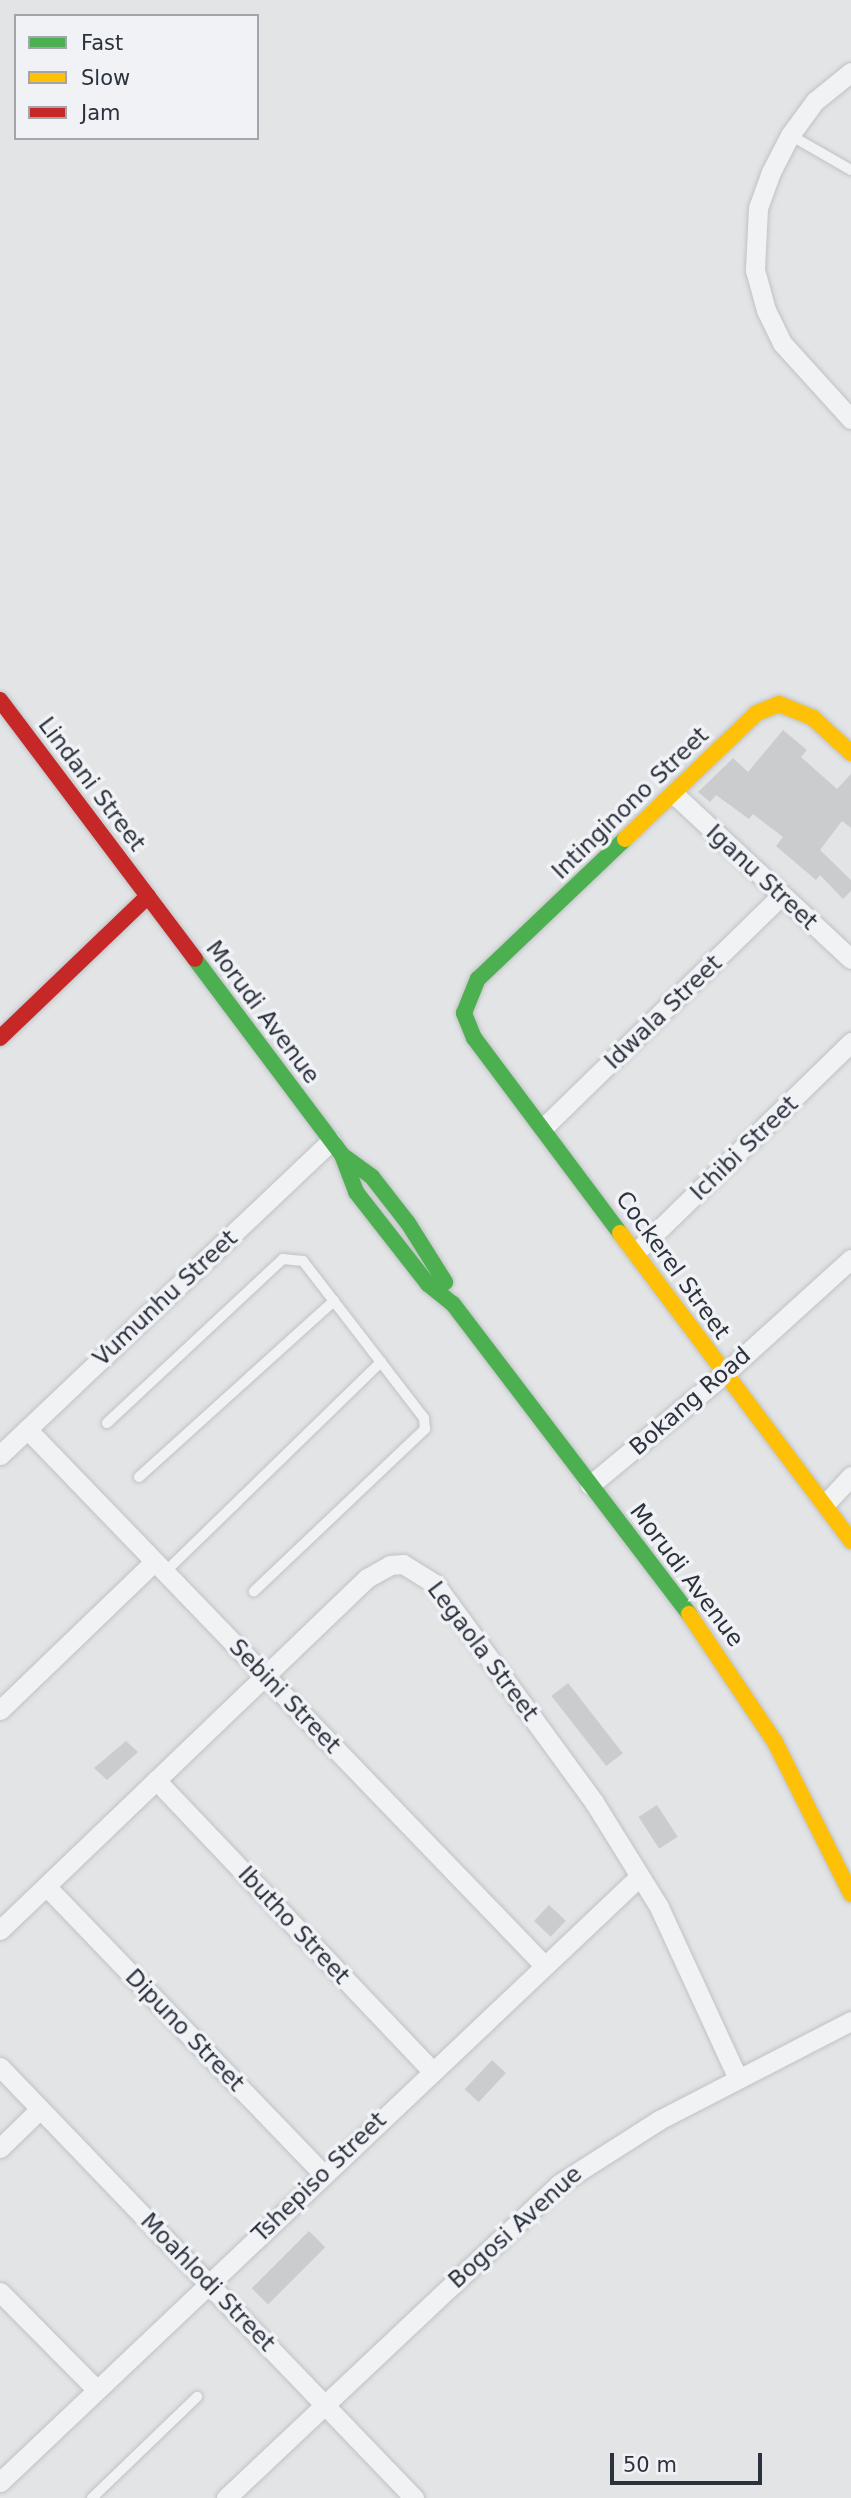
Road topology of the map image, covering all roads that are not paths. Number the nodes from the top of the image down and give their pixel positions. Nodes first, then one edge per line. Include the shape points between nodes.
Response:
1 (851, 72) edge
2 (790, 135) junction
3 (851, 170) edge
4 (851, 419) edge
5 (0, 700) edge
6 (851, 753) edge
7 (674, 794) junction
8 (148, 896) junction
9 (780, 897) junction
10 (851, 959) edge
11 (464, 1013) joint
12 (0, 1038) edge
13 (851, 1042) edge
14 (544, 1127) junction
15 (337, 1148) junction
16 (636, 1252) junction
17 (851, 1259) edge
18 (334, 1301) junction
19 (381, 1362) junction
20 (723, 1375) junction
21 (107, 1423) dead end
22 (27, 1429) junction
23 (0, 1455) edge
24 (851, 1476) edge
25 (139, 1477) dead end
26 (590, 1485) junction
27 (826, 1503) junction
28 (851, 1541) edge
29 (158, 1568) junction
30 (254, 1591) dead end
31 (267, 1675) junction
32 (0, 1710) edge
33 (156, 1780) junction
34 (640, 1876) junction
35 (46, 1886) junction
36 (851, 1894) edge
37 (0, 1930) edge
38 (542, 1964) junction
39 (851, 2021) edge
40 (0, 2067) edge
41 (431, 2070) junction
42 (738, 2079) junction
43 (39, 2110) junction
44 (0, 2148) edge
45 (323, 2174) junction
46 (209, 2282) junction
47 (0, 2292) edge
48 (96, 2389) junction
49 (197, 2397) dead end
50 (325, 2404) junction
51 (0, 2482) edge
52 (92, 2498) edge
53 (226, 2498) edge
54 (414, 2498) edge

1 - 2 street via 815,101
2 - 3 lane
2 - 4 street via 758,208 755,270 766,310 782,343
5 - 8 street, Lindani Street
6 - 7 street, Intinginono Street via 813,718 779,704 757,713
7 - 9 street, Iganu Street
7 - 11 street, Intinginono Street via 478,979
8 - 12 street
8 - 15 street, Morudi Avenue
9 - 10 street, Iganu Street
9 - 14 street, Idwala Street
11 - 14 street, Cockerel Street via 474,1038
13 - 16 street, Ichibi Street
14 - 16 street, Cockerel Street
15 - 22 street, Vumunhu Street
15 - 26 street, Morudi Avenue via 372,1177 408,1223 441,1272 453,1304
16 - 20 street, Cockerel Street
17 - 20 street, Bokang Road
18 - 19 lane
18 - 21 lane via 303,1261 283,1259
18 - 25 lane
19 - 29 lane
19 - 30 lane via 424,1418 425,1429
20 - 26 street, Bokang Road
20 - 27 street, Cockerel Street
22 - 23 street, Vumunhu Street
22 - 29 street, Sebini Street
24 - 27 street
26 - 36 street, Morudi Avenue via 736,1680 775,1742
27 - 28 street, Cockerel Street
29 - 31 street, Sebini Street
29 - 32 street
31 - 33 street, Legaola Street
31 - 34 street, Legaola Street via 379,1569 403,1564 416,1569 451,1606 594,1802
31 - 38 street, Sebini Street
33 - 35 street, Legaola Street
33 - 41 street, Ibutho Street
34 - 38 street, Tshepiso Street
34 - 42 street, Legaola Street via 677,1942
35 - 37 street, Legaola Street
35 - 45 street, Dipuno Street
38 - 41 street, Tshepiso Street
39 - 42 street, Bogosi Avenue
40 - 43 street, Moahlodi Street
41 - 45 street, Tshepiso Street
42 - 50 street, Bogosi Avenue via 624,2139 559,2184
43 - 44 street
43 - 46 street, Moahlodi Street
45 - 46 street, Tshepiso Street
46 - 48 street, Tshepiso Street
46 - 50 street, Moahlodi Street
47 - 48 street
48 - 51 street, Tshepiso Street
49 - 52 lane
50 - 53 street, Bogosi Avenue
50 - 54 street, Moahlodi Street

